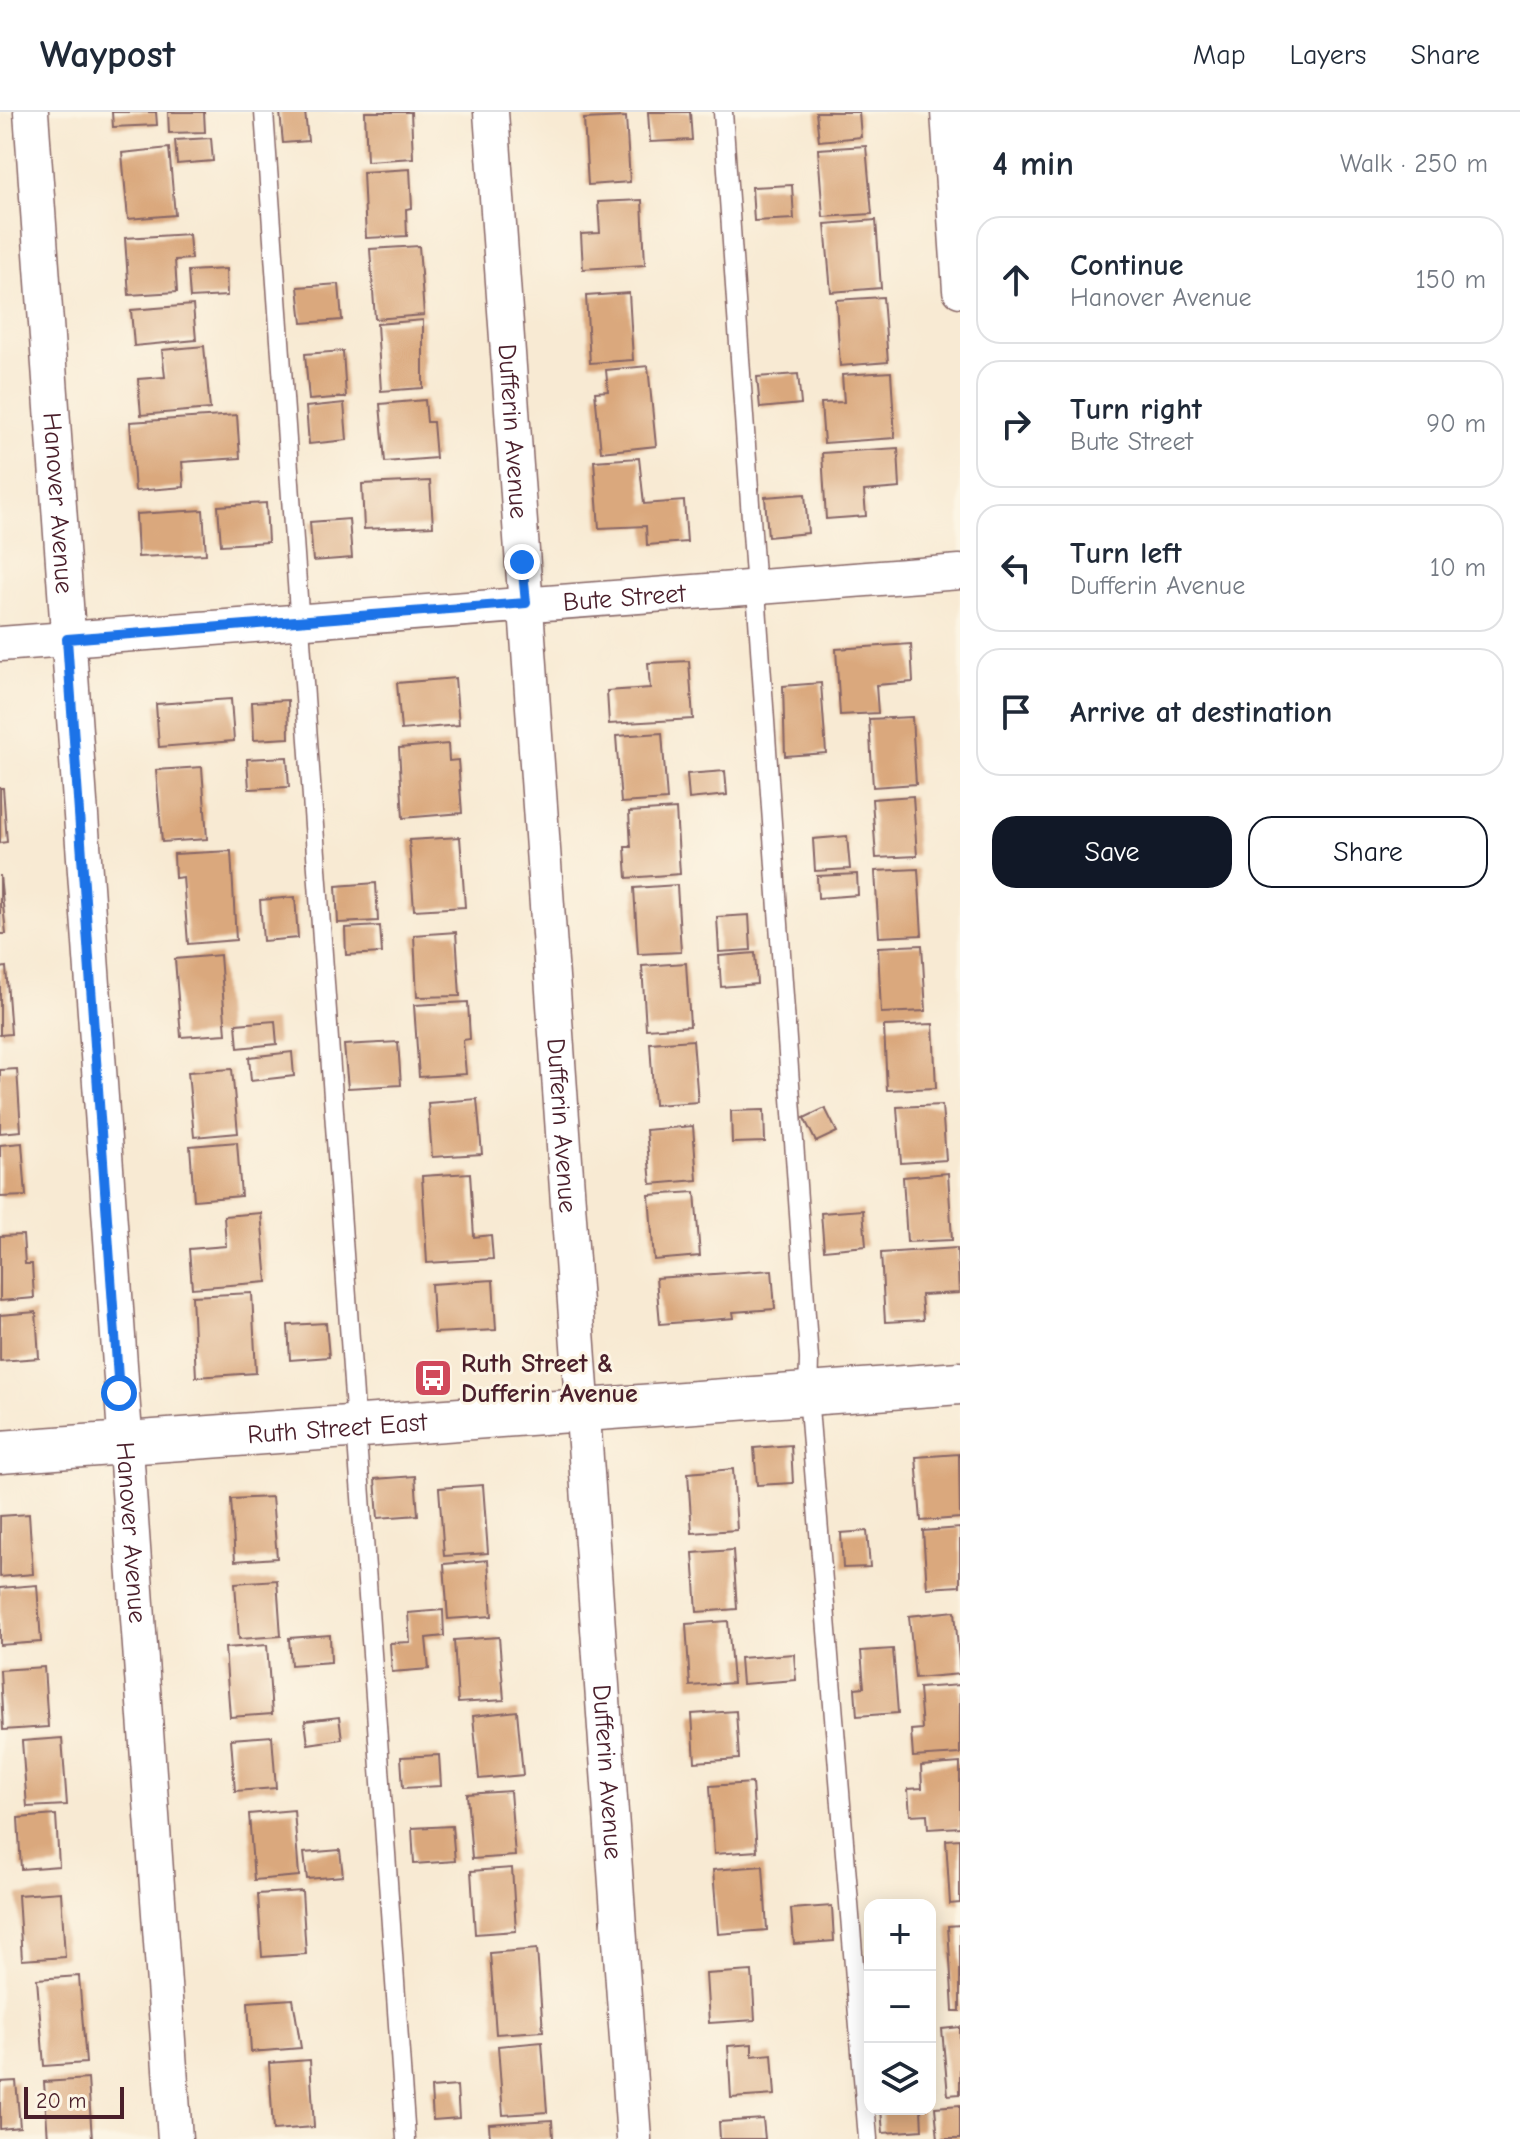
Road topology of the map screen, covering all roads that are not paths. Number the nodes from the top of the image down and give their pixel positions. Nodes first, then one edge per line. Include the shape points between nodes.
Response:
1 (31, 112) edge
2 (264, 112) edge
3 (491, 112) edge
4 (723, 112) edge
5 (948, 112) edge
6 (960, 290) edge
7 (960, 572) edge
8 (757, 589) junction
9 (526, 603) junction
10 (300, 620) junction
11 (67, 639) junction
12 (0, 644) edge
13 (960, 1383) edge
14 (808, 1395) junction
15 (583, 1411) junction
16 (354, 1427) junction
17 (126, 1445) junction
18 (0, 1452) edge
19 (175, 2139) edge
20 (406, 2139) edge
21 (634, 2139) edge
22 (868, 2139) edge

1 - 11 street, Hanover Avenue
2 - 10 lane
3 - 9 street, Dufferin Avenue
4 - 8 lane
5 - 6 street
7 - 8 street, Bute Street
8 - 9 street, Bute Street
8 - 14 lane
9 - 10 street, Bute Street
9 - 15 street, Dufferin Avenue
10 - 11 street, Bute Street
10 - 16 lane via 357,1393
11 - 12 street, Bute Street
11 - 17 street, Hanover Avenue
13 - 14 street, Ruth Street East
14 - 15 street, Ruth Street East
14 - 22 lane
15 - 16 street, Ruth Street East
15 - 21 street, Dufferin Avenue
16 - 17 street, Ruth Street East
16 - 20 lane
17 - 18 street, Ruth Street East
17 - 19 street, Hanover Avenue

